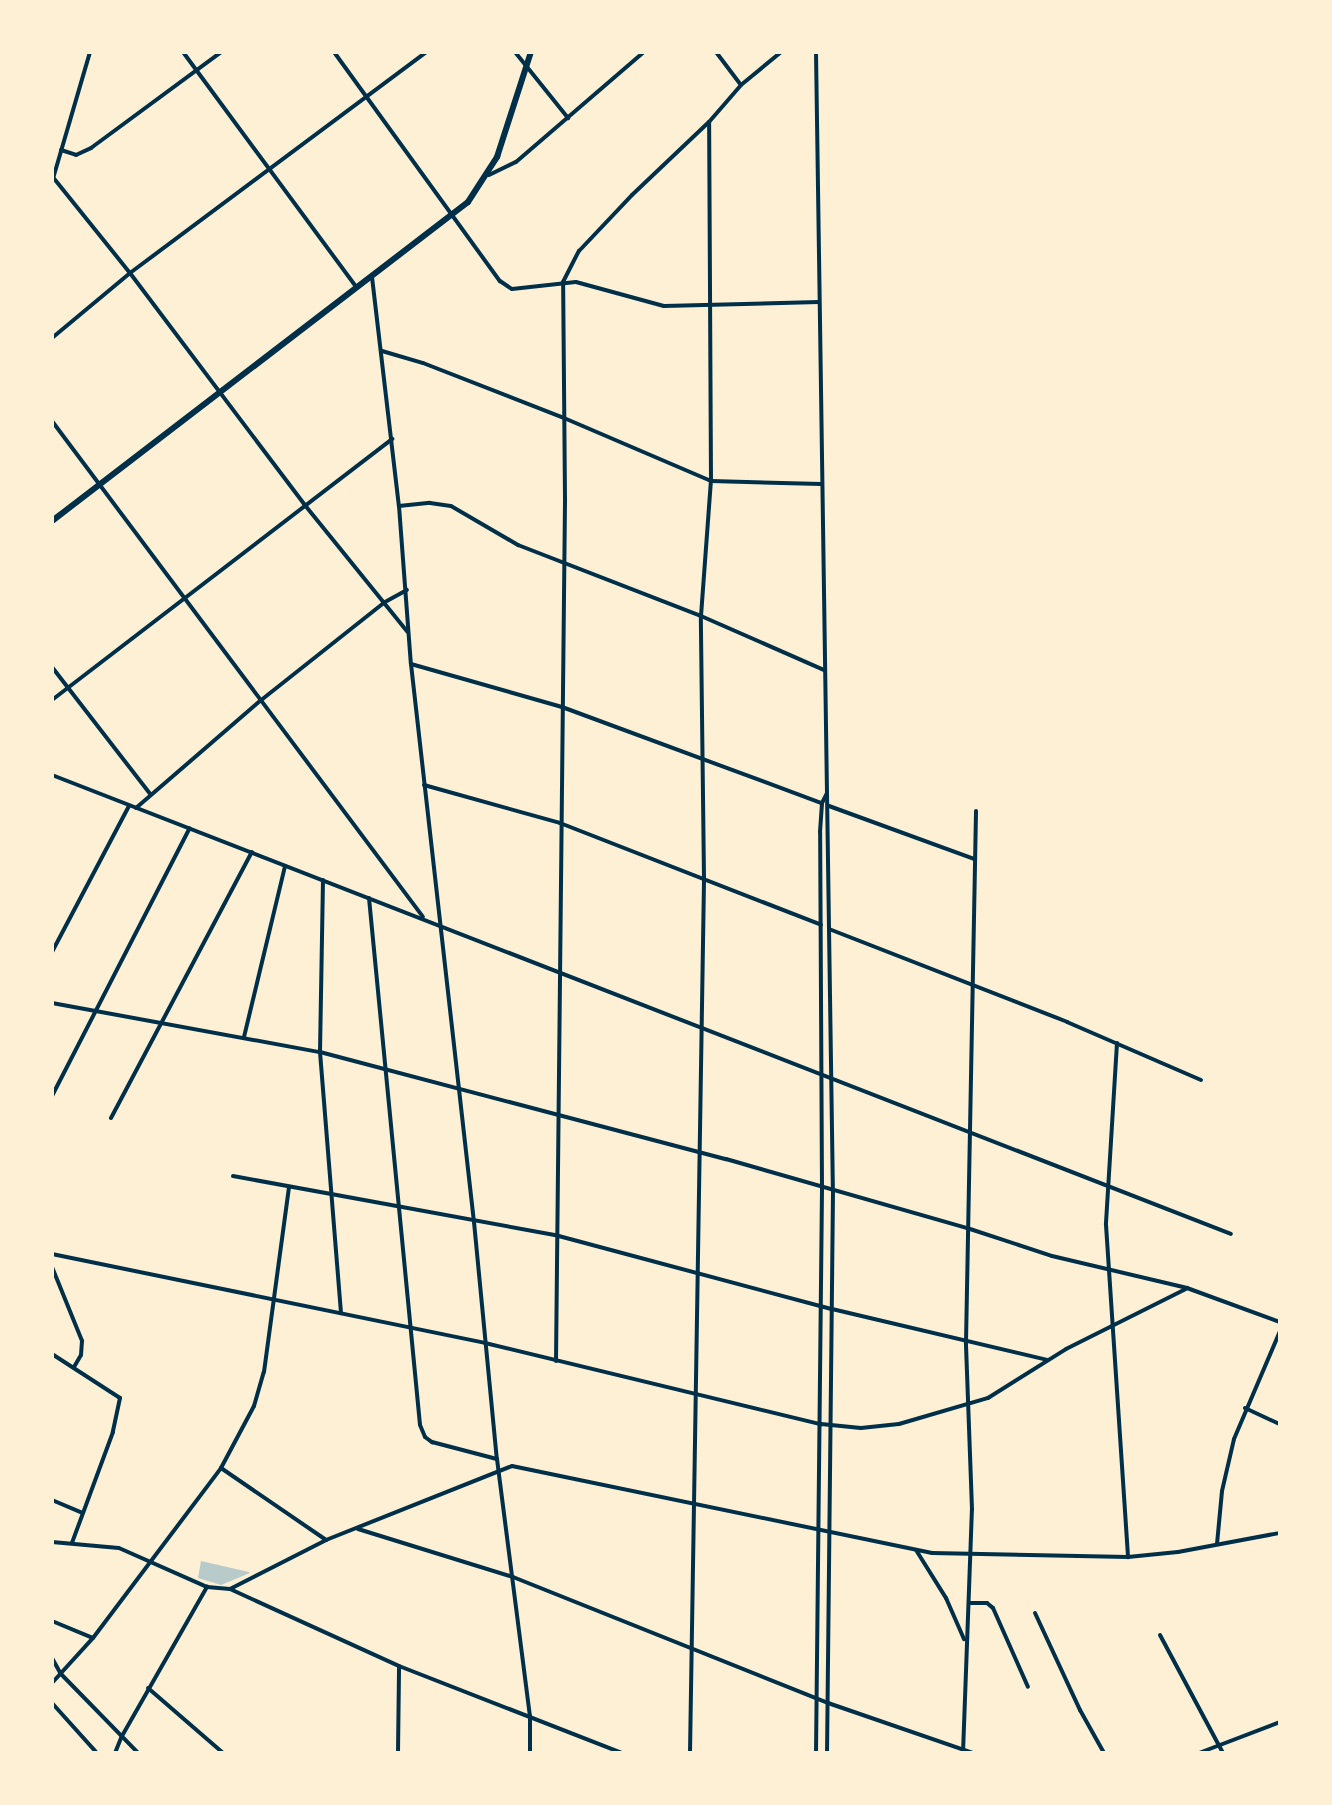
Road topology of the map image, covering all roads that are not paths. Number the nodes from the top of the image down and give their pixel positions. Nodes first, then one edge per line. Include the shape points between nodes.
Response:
1 (90, 52) edge
2 (183, 52) edge
3 (221, 52) edge
4 (334, 52) edge
5 (426, 52) edge
6 (515, 52) edge
7 (531, 52) edge
8 (644, 52) edge
9 (716, 52) edge
10 (781, 52) edge
11 (816, 52) edge
12 (525, 64) junction
13 (196, 70) junction
14 (741, 85) junction
15 (366, 95) junction
16 (568, 118) junction
17 (709, 122) junction
18 (61, 150) junction
19 (268, 171) junction
20 (489, 175) junction
21 (53, 178) edge
22 (454, 214) junction
23 (130, 273) junction
24 (372, 277) junction
25 (563, 282) junction
26 (356, 287) junction
27 (820, 302) junction
28 (712, 306) junction
29 (52, 338) edge
30 (382, 351) junction
31 (219, 392) junction
32 (564, 418) junction
33 (52, 421) edge
34 (392, 439) junction
35 (711, 481) junction
36 (821, 484) junction
37 (100, 485) junction
38 (304, 504) junction
39 (399, 506) junction
40 (52, 521) edge
41 (564, 564) junction
42 (407, 590) junction
43 (187, 599) junction
44 (385, 602) junction
45 (701, 616) junction
46 (408, 633) junction
47 (411, 664) junction
48 (52, 667) edge
49 (824, 670) junction
50 (68, 688) junction
51 (52, 700) edge
52 (260, 701) junction
53 (562, 707) junction
54 (701, 760) junction
55 (52, 775) edge
56 (424, 785) junction
57 (828, 791) junction
58 (150, 794) junction
59 (822, 803) junction
60 (133, 806) junction
61 (830, 806) junction
62 (976, 811) dead end
63 (560, 823) junction
64 (190, 828) junction
65 (252, 852) junction
66 (975, 859) junction
67 (285, 866) junction
68 (704, 878) junction
69 (323, 880) junction
70 (369, 898) junction
71 (425, 919) junction
72 (821, 925) junction
73 (440, 926) junction
74 (829, 928) junction
75 (52, 952) edge
76 (558, 971) junction
77 (972, 985) junction
78 (52, 1003) edge
79 (97, 1011) junction
80 (162, 1023) junction
81 (699, 1026) junction
82 (244, 1037) junction
83 (1117, 1043) junction
84 (320, 1052) junction
85 (387, 1070) junction
86 (821, 1072) junction
87 (831, 1077) junction
88 (1201, 1080) dead end
89 (460, 1092) junction
90 (52, 1096) edge
91 (557, 1114) junction
92 (111, 1118) dead end
93 (970, 1130) junction
94 (698, 1152) junction
95 (233, 1176) dead end
96 (1108, 1184) junction
97 (289, 1187) junction
98 (822, 1189) junction
99 (833, 1192) junction
100 (332, 1193) junction
101 (398, 1208) junction
102 (474, 1222) junction
103 (967, 1228) junction
104 (1231, 1234) dead end
105 (555, 1235) junction
106 (52, 1254) edge
107 (52, 1267) edge
108 (1108, 1267) junction
109 (698, 1272) junction
110 (1187, 1288) junction
111 (274, 1299) junction
112 (820, 1306) junction
113 (832, 1309) junction
114 (342, 1313) junction
115 (1280, 1322) edge
116 (1111, 1328) junction
117 (411, 1329) junction
118 (1280, 1331) edge
119 (966, 1342) junction
120 (485, 1343) junction
121 (52, 1354) edge
122 (1047, 1360) junction
123 (556, 1361) junction
124 (74, 1367) junction
125 (696, 1392) junction
126 (966, 1406) junction
127 (1245, 1408) junction
128 (821, 1424) junction
129 (1280, 1424) edge
130 (831, 1426) junction
131 (497, 1459) junction
132 (221, 1468) junction
133 (501, 1472) junction
134 (52, 1500) edge
135 (696, 1503) junction
136 (82, 1513) junction
137 (356, 1528) junction
138 (820, 1531) junction
139 (830, 1532) junction
140 (1280, 1533) edge
141 (326, 1540) junction
142 (52, 1542) edge
143 (72, 1543) junction
144 (1217, 1544) junction
145 (916, 1550) junction
146 (970, 1553) junction
147 (1128, 1557) junction
148 (151, 1561) junction
149 (513, 1577) junction
150 (207, 1587) junction
151 (230, 1589) junction
152 (969, 1603) junction
153 (1035, 1613) dead end
154 (52, 1621) edge
155 (1160, 1635) dead end
156 (93, 1638) junction
157 (965, 1643) junction
158 (694, 1649) junction
159 (52, 1658) edge
160 (399, 1666) junction
161 (61, 1674) junction
162 (52, 1683) edge
163 (1028, 1687) dead end
164 (148, 1688) junction
165 (817, 1698) junction
166 (52, 1703) edge
167 (828, 1703) junction
168 (530, 1716) junction
169 (1280, 1722) edge
170 (122, 1736) junction
171 (1218, 1745) junction
172 (963, 1751) edge
173 (97, 1753) edge
174 (115, 1753) edge
175 (138, 1753) edge
176 (223, 1753) edge
177 (398, 1753) edge
178 (530, 1753) edge
179 (622, 1753) edge
180 (690, 1753) edge
181 (816, 1753) edge
182 (827, 1753) edge
183 (973, 1753) edge
184 (1104, 1753) edge
185 (1199, 1753) edge
186 (1223, 1753) edge

1 - 18 street
2 - 13 street
3 - 13 street
4 - 15 street
5 - 15 street
6 - 12 street
7 - 12 main road
8 - 16 street
9 - 14 street
10 - 14 street
11 - 27 street
12 - 16 street
12 - 20 main road
13 - 18 street via 81,154
13 - 19 street
14 - 17 street
15 - 19 street
15 - 22 street
16 - 20 street via 516,162
17 - 25 street via 596,233 571,262
17 - 28 street
18 - 21 street
19 - 23 street
19 - 26 street
20 - 22 main road
21 - 23 street
22 - 24 main road
22 - 25 street via 500,281 516,290
23 - 29 street
23 - 31 street
24 - 26 main road
24 - 30 street
25 - 28 street via 664,306
25 - 32 street
26 - 31 main road
27 - 28 street
27 - 36 street
28 - 35 street
30 - 32 street
30 - 34 street
31 - 37 main road
31 - 38 street
32 - 35 street
32 - 41 street
33 - 37 street
34 - 38 street
34 - 39 street
35 - 36 street
35 - 45 street
36 - 49 street
37 - 40 main road
37 - 43 street
38 - 43 street
38 - 44 street
39 - 41 street via 451,506 497,535
39 - 42 street
41 - 45 street
41 - 53 street
42 - 44 street
42 - 46 street
43 - 50 street
43 - 52 street
44 - 46 street
44 - 52 street
45 - 49 street
45 - 54 street
46 - 47 street
47 - 53 street
47 - 56 street
48 - 50 street
49 - 57 street
50 - 51 street
50 - 58 street
52 - 58 street
52 - 71 street
53 - 54 street
53 - 63 street
54 - 59 street
54 - 68 street
55 - 60 street
56 - 63 street
56 - 73 street
57 - 59 street
57 - 61 street
58 - 60 street
59 - 61 street
59 - 72 street
60 - 64 street
60 - 75 street
61 - 66 street
61 - 74 street
62 - 66 street
63 - 68 street
63 - 76 street
64 - 65 street
64 - 79 street
65 - 67 street
65 - 80 street
66 - 77 street
67 - 69 street
67 - 82 street
68 - 72 street
68 - 81 street
69 - 70 street
69 - 84 street
70 - 71 street
70 - 85 street
71 - 73 street
72 - 74 street
72 - 86 street
73 - 76 street
73 - 89 street
74 - 77 street
74 - 87 street
76 - 81 street
76 - 91 street
77 - 83 street
77 - 93 street
78 - 79 street
79 - 80 street
79 - 90 street
80 - 82 street
80 - 92 street
81 - 86 street
81 - 94 street
82 - 84 street
83 - 88 street
83 - 96 street
84 - 85 street
84 - 100 street
85 - 89 street
85 - 101 street
86 - 87 street
86 - 98 street
87 - 93 street
87 - 99 street
89 - 91 street
89 - 102 street
91 - 94 street
91 - 105 street
93 - 96 street
93 - 103 street
94 - 98 street
94 - 109 street
95 - 97 street
96 - 104 street
96 - 108 street
97 - 100 street
97 - 111 street
98 - 99 street
98 - 112 street
99 - 103 street
99 - 113 street
100 - 101 street
100 - 114 street
101 - 102 street
101 - 117 street
102 - 105 street
102 - 120 street
103 - 108 street via 1052,1256
103 - 119 street
105 - 109 street
105 - 123 street
106 - 111 street
107 - 124 street via 82,1341
108 - 110 street
108 - 116 street
109 - 112 street
109 - 125 street
110 - 115 street
110 - 116 street
111 - 114 street
111 - 132 street via 259,1391
112 - 113 street
112 - 128 street
113 - 119 street
113 - 130 street
114 - 117 street
116 - 122 street
116 - 147 street
117 - 120 street
117 - 131 street via 420,1425 427,1440
118 - 127 street
119 - 122 street
119 - 126 street
120 - 123 street
120 - 131 street
121 - 124 street
122 - 126 street via 1004,1392
123 - 125 street
124 - 136 street via 120,1398 113,1432
125 - 128 street
125 - 135 street
126 - 130 street via 879,1428
126 - 146 street
127 - 129 street
127 - 144 street via 1226,1469
128 - 130 street
128 - 138 street
130 - 139 street
131 - 133 street
132 - 141 street
132 - 148 street
133 - 135 street via 525,1466
133 - 137 street
133 - 149 street
134 - 136 street
135 - 138 street
135 - 158 street
136 - 143 street
137 - 141 street
137 - 149 street
138 - 139 street
138 - 165 street
139 - 145 street
139 - 167 street
140 - 144 street
141 - 151 street
142 - 143 street
143 - 148 street via 119,1548
144 - 147 street
145 - 146 street
145 - 157 street via 946,1598
146 - 147 street
146 - 152 street
148 - 150 street
148 - 156 street
149 - 158 street
149 - 168 street
150 - 151 street
150 - 164 street
151 - 160 street
152 - 157 street
152 - 163 street via 993,1608
153 - 184 street
154 - 156 street
155 - 171 street
156 - 161 street
157 - 172 street
158 - 165 street
158 - 180 street
159 - 161 street
160 - 168 street
160 - 177 street
161 - 162 street
161 - 170 street
164 - 170 street
164 - 176 street
165 - 167 street
165 - 181 street
166 - 173 street
167 - 172 street
167 - 182 street
168 - 178 street
168 - 179 street
169 - 171 street
170 - 174 street
170 - 175 street
171 - 185 street
171 - 186 street
172 - 183 street

